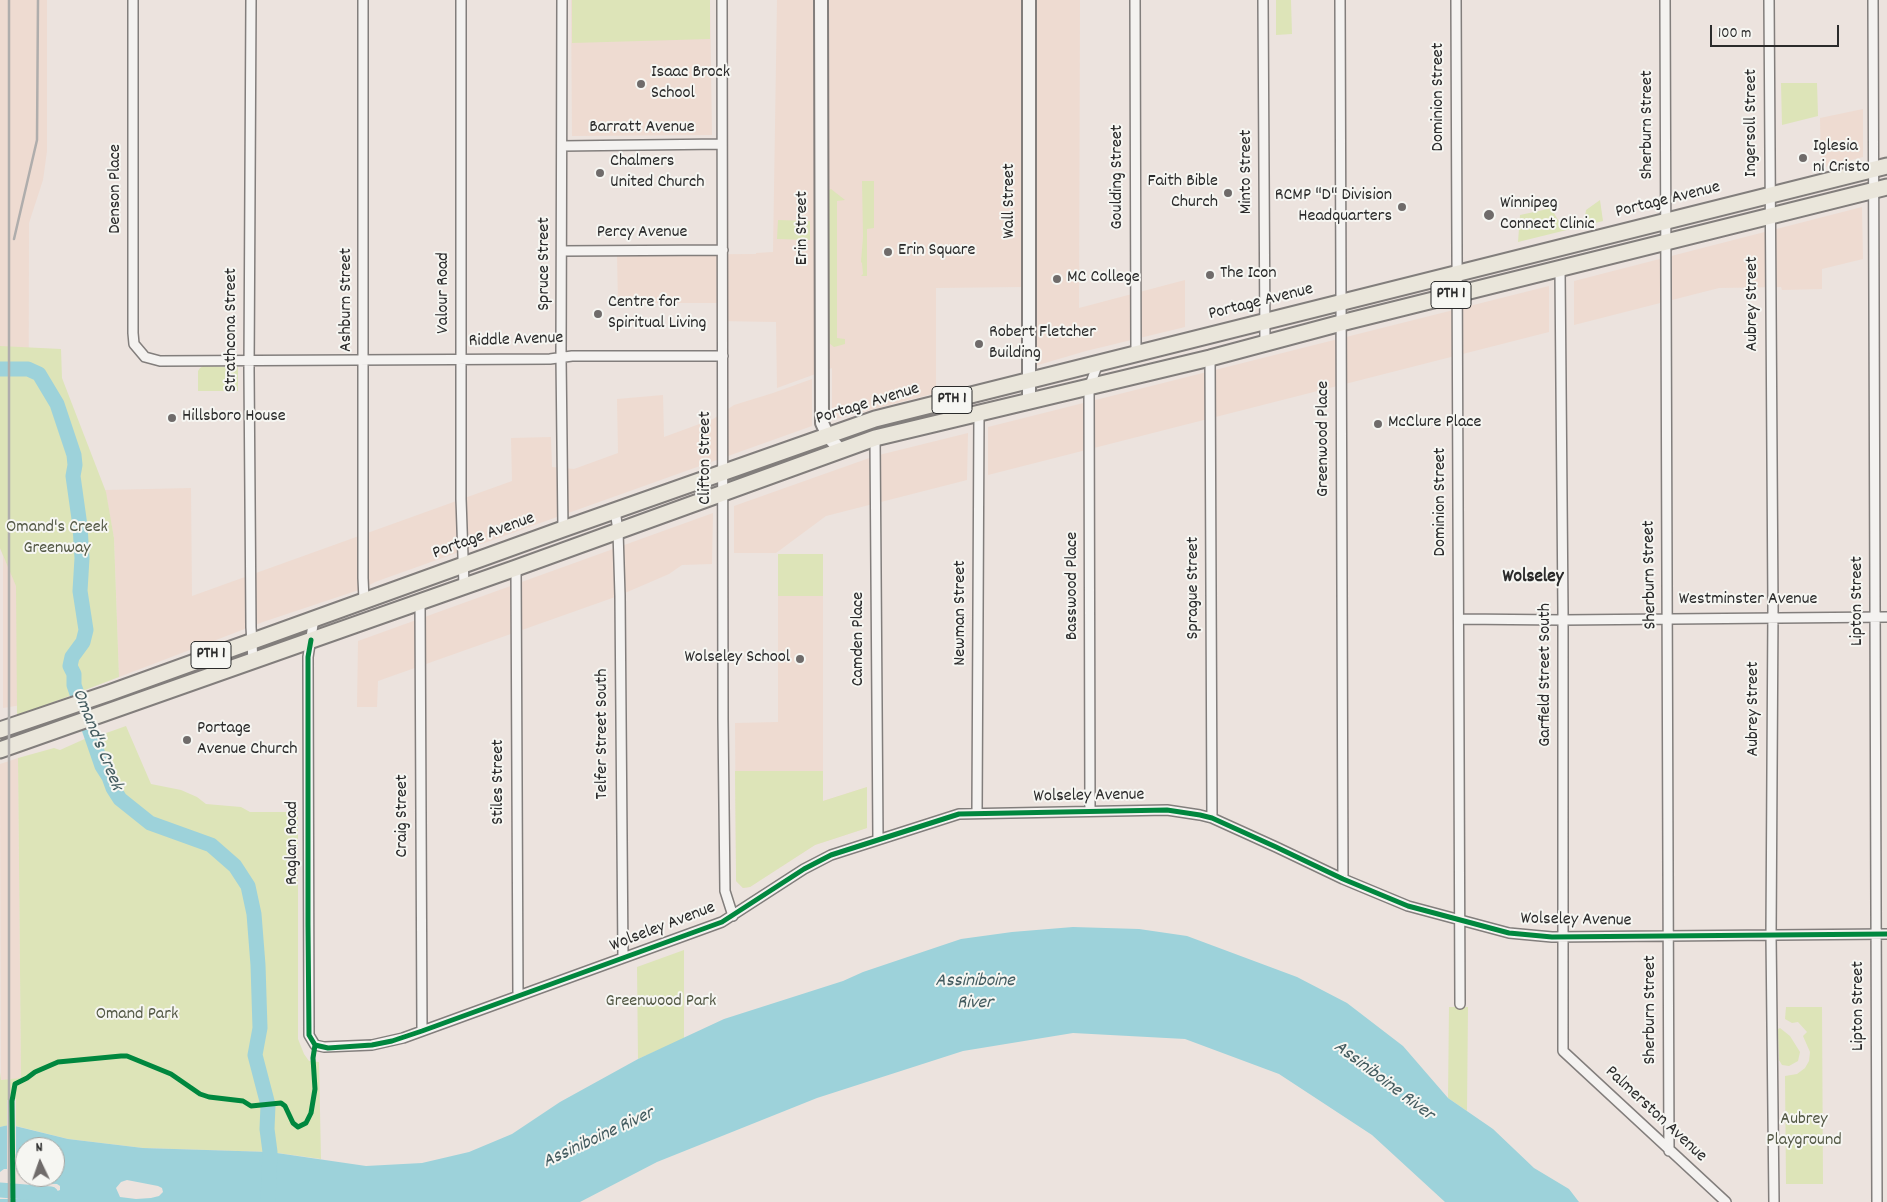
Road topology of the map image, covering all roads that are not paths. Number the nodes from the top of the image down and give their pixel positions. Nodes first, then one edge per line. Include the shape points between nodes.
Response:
1 (133, 0) edge
2 (251, 0) edge
3 (364, 0) edge
4 (461, 0) edge
5 (562, 0) edge
6 (722, 0) edge
7 (821, 0) edge
8 (1029, 0) edge
9 (1135, 0) edge
10 (1263, 0) edge
11 (1340, 0) edge
12 (1456, 0) edge
13 (1665, 0) edge
14 (1769, 0) edge
15 (1873, 0) edge
16 (722, 144) junction
17 (562, 146) junction
18 (1880, 168) edge
19 (1880, 189) edge
20 (1769, 195) junction
21 (1769, 217) junction
22 (1665, 222) junction
23 (1665, 244) junction
24 (723, 250) junction
25 (562, 251) junction
26 (1560, 270) junction
27 (1457, 274) junction
28 (1456, 294) junction
29 (1341, 302) junction
30 (1266, 322) junction
31 (1341, 323) junction
32 (1265, 343) junction
33 (1136, 353) junction
34 (723, 356) junction
35 (561, 357) junction
36 (1210, 358) junction
37 (364, 360) junction
38 (462, 360) junction
39 (160, 361) joint
40 (250, 361) junction
41 (1098, 363) junction
42 (1029, 381) junction
43 (1089, 388) junction
44 (1029, 402) junction
45 (979, 414) junction
46 (828, 436) junction
47 (875, 438) junction
48 (841, 451) junction
49 (724, 473) junction
50 (724, 493) junction
51 (615, 510) junction
52 (563, 528) junction
53 (618, 530) junction
54 (462, 566) junction
55 (516, 568) junction
56 (464, 586) junction
57 (364, 600) junction
58 (420, 601) junction
59 (1772, 617) junction
60 (1875, 617) junction
61 (1887, 617) edge
62 (314, 618) junction
63 (1668, 618) junction
64 (1459, 619) junction
65 (1563, 620) junction
66 (311, 640) junction
67 (252, 641) junction
68 (253, 661) junction
69 (0, 730) edge
70 (0, 750) edge
71 (1090, 811) junction
72 (977, 812) junction
73 (1212, 818) junction
74 (878, 839) junction
75 (1343, 879) junction
76 (733, 916) junction
77 (1459, 921) junction
78 (1876, 934) junction
79 (1887, 934) edge
80 (1771, 935) junction
81 (1563, 936) junction
82 (1668, 936) junction
83 (623, 958) junction
84 (518, 996) junction
85 (1460, 1004) dead end
86 (422, 1031) junction
87 (315, 1045) joint
88 (1563, 1051) joint
89 (1669, 1150) junction
90 (1726, 1202) edge
91 (1774, 1202) edge
92 (1877, 1202) edge

1 - 39 street, Denson Place via 133,338 140,354
2 - 40 street, Strathcona Street
3 - 37 street, Ashburn Street
4 - 38 street, Valour Road
5 - 17 street, Spruce Street
6 - 16 street, Clifton Street
7 - 46 main road, Erin Street via 821,375 822,423
8 - 42 main road, Wall Street
9 - 33 street, Goulding Street
10 - 30 street, Minto Street
11 - 29 street, Greenwood Place
12 - 27 street, Dominion Street
13 - 22 street, Sherburn Street
14 - 20 street, Ingersoll Street
15 - 18 street, Lipton Street
16 - 17 street, Barratt Avenue
16 - 24 street, Clifton Street
17 - 25 street, Spruce Street
18 - 19 street, Lipton Street
18 - 20 highway, Portage Avenue / PTH 1
19 - 21 highway, Portage Avenue / PTH 1
19 - 60 street, Lipton Street
20 - 21 street, Ingersoll Street
20 - 22 highway, Portage Avenue / PTH 1
21 - 23 highway, Portage Avenue / PTH 1
21 - 59 street, Aubrey Street
22 - 23 street, Sherburn Street
22 - 27 highway, Portage Avenue / PTH 1
23 - 26 highway, Portage Avenue / PTH 1
23 - 63 street, Sherburn Street
24 - 25 street, Percy Avenue
24 - 34 street, Clifton Street
25 - 35 street, Spruce Street
26 - 28 highway, Portage Avenue / PTH 1
26 - 65 street, Garfield Street South
27 - 28 street, Dominion Street
27 - 29 highway, Portage Avenue / PTH 1
28 - 31 highway, Portage Avenue / PTH 1
28 - 64 street, Dominion Street
29 - 30 highway, Portage Avenue / PTH 1
29 - 31 street, Greenwood Place
30 - 32 street, Minto Street
30 - 33 highway, Portage Avenue / PTH 1
31 - 32 highway, Portage Avenue / PTH 1
31 - 75 street, Greenwood Place
32 - 36 highway, Portage Avenue / PTH 1
33 - 41 highway, Portage Avenue / PTH 1
34 - 35 street, Riddle Avenue
34 - 49 street, Clifton Street
35 - 38 street, Riddle Avenue
35 - 52 street, Spruce Street
36 - 43 highway, Portage Avenue / PTH 1
36 - 73 street, Sprague Street
37 - 38 street, Riddle Avenue
37 - 40 street, Riddle Avenue
37 - 57 street, Ashburn Street
38 - 54 street, Valour Road
39 - 40 street, Riddle Avenue
40 - 67 street, Strathcona Street
41 - 42 highway, Portage Avenue / PTH 1
41 - 43 street, Basswood Place
42 - 44 main road, Wall Street
42 - 46 highway, Portage Avenue / PTH 1 via 875,419
43 - 44 highway, Portage Avenue / PTH 1
43 - 71 street, Basswood Place
44 - 45 highway, Portage Avenue / PTH 1
45 - 47 highway, Portage Avenue / PTH 1
45 - 72 street, Newman Street
46 - 48 main road, Erin Street
46 - 49 highway, Portage Avenue / PTH 1
47 - 48 highway, Portage Avenue / PTH 1
47 - 74 street, Camden Place
48 - 50 highway, Portage Avenue / PTH 1
49 - 50 street, Clifton Street
49 - 51 highway, Portage Avenue / PTH 1
50 - 53 highway, Portage Avenue / PTH 1
50 - 76 street, Clifton Street via 725,890
51 - 52 highway, Portage Avenue / PTH 1
51 - 53 street, Telfer Street South
52 - 54 highway, Portage Avenue / PTH 1
53 - 55 highway, Portage Avenue / PTH 1
53 - 83 street, Telfer Street South
54 - 56 street, Valour Road
54 - 57 highway, Portage Avenue / PTH 1
55 - 56 highway, Portage Avenue / PTH 1
55 - 84 street, Stiles Street
56 - 58 highway, Portage Avenue / PTH 1
57 - 62 highway, Portage Avenue / PTH 1
58 - 66 highway, Portage Avenue / PTH 1
58 - 86 street, Craig Street
59 - 60 street, Westminster Avenue
59 - 63 street, Westminster Avenue
59 - 80 street, Aubrey Street
60 - 61 street, Westminster Avenue
60 - 78 street, Lipton Street
62 - 66 street, Raglan Road
62 - 67 highway, Portage Avenue / PTH 1
63 - 65 street, Westminster Avenue
63 - 82 street, Sherburn Street
64 - 65 street, Westminster Avenue
64 - 77 street, Dominion Street
65 - 81 street, Garfield Street South
66 - 68 highway, Portage Avenue / PTH 1
66 - 87 street, Raglan Road via 308,657 309,1035
67 - 68 street, Strathcona Street
67 - 69 highway, Portage Avenue / PTH 1
68 - 70 highway, Portage Avenue / PTH 1
71 - 72 street, Wolseley Avenue
71 - 73 street, Wolseley Avenue via 1167,810
72 - 74 street, Wolseley Avenue via 948,816
73 - 75 street, Wolseley Avenue
74 - 76 street, Wolseley Avenue via 821,859
75 - 77 street, Wolseley Avenue via 1408,906
76 - 83 street, Wolseley Avenue
77 - 81 street, Wolseley Avenue via 1509,933
77 - 85 street, Dominion Street
78 - 79 street, Wolseley Avenue
78 - 80 street, Wolseley Avenue
78 - 92 street, Lipton Street
80 - 82 street, Wolseley Avenue
80 - 91 street, Aubrey Street
81 - 82 street, Wolseley Avenue
81 - 88 street, Garfield Street South
82 - 89 street, Sherburn Street
83 - 84 street, Wolseley Avenue
84 - 86 street, Wolseley Avenue
86 - 87 street, Wolseley Avenue via 372,1045 328,1048
88 - 89 street, Palmerston Avenue
89 - 90 street, Palmerston Avenue

